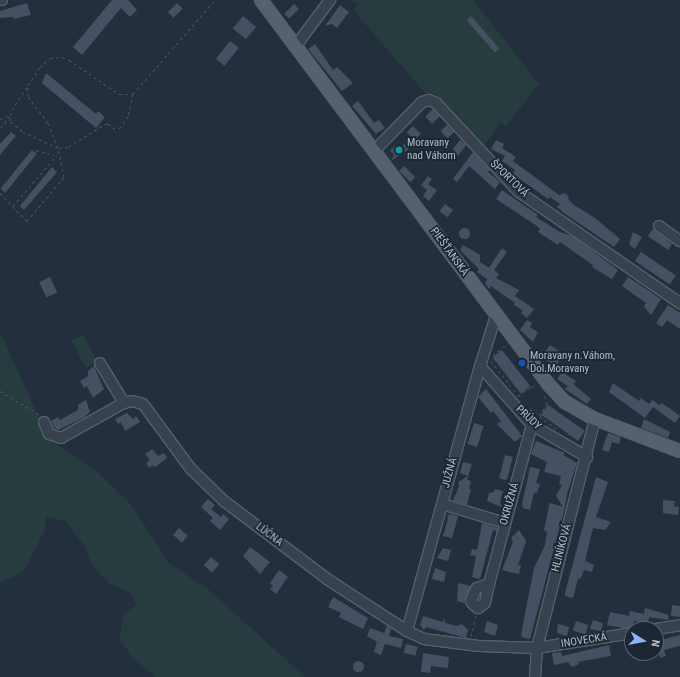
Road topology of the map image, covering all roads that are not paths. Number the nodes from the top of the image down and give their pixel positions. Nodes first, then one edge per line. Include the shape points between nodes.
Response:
1 (261, 0) edge
2 (330, 0) edge
3 (295, 47) junction
4 (374, 151) junction
5 (659, 226) dead end
6 (680, 241) edge
7 (680, 303) edge
8 (496, 316) junction
9 (100, 363) dead end
10 (480, 366) junction
11 (124, 403) junction
12 (535, 420) junction
13 (595, 420) junction
14 (44, 422) road end
15 (680, 451) edge
16 (587, 457) junction
17 (442, 504) junction
18 (505, 522) junction
19 (478, 608) road end
20 (680, 625) edge
21 (664, 628) edge
22 (407, 631) junction
23 (624, 634) edge
24 (536, 648) junction
25 (535, 677) edge

1 - 3 main road, PIEŠŤANSKÁ
2 - 3 street
3 - 4 main road, PIEŠŤANSKÁ
4 - 7 street, ŠPORTOVÁ via 422,102 430,100 436,103 519,192
4 - 8 main road, PIEŠŤANSKÁ
5 - 6 street
8 - 10 street, JUŽNÁ
8 - 13 main road, PIEŠŤANSKÁ via 554,391 570,405
9 - 11 street
10 - 12 street, PRÚDY
10 - 17 street, JUŽNÁ
11 - 14 street via 61,438 49,434
11 - 22 street, LÚČNA via 132,401 147,407 192,469 224,501 327,579
12 - 16 street, PRÚDY
12 - 18 street, OKRUŽNÁ
13 - 15 main road, PIEŠŤANSKÁ
13 - 16 street, HLINÍKOVÁ
16 - 24 street, HLINÍKOVÁ via 582,492 555,591
17 - 18 street
17 - 22 street, JUŽNÁ
18 - 19 street, OKRUŽNÁ via 488,584 477,588 474,593 472,601
20 - 21 street
22 - 24 street, LÚČNA via 424,639 468,645
23 - 24 street, INOVECKÁ
24 - 25 street, HLINÍKOVÁ

